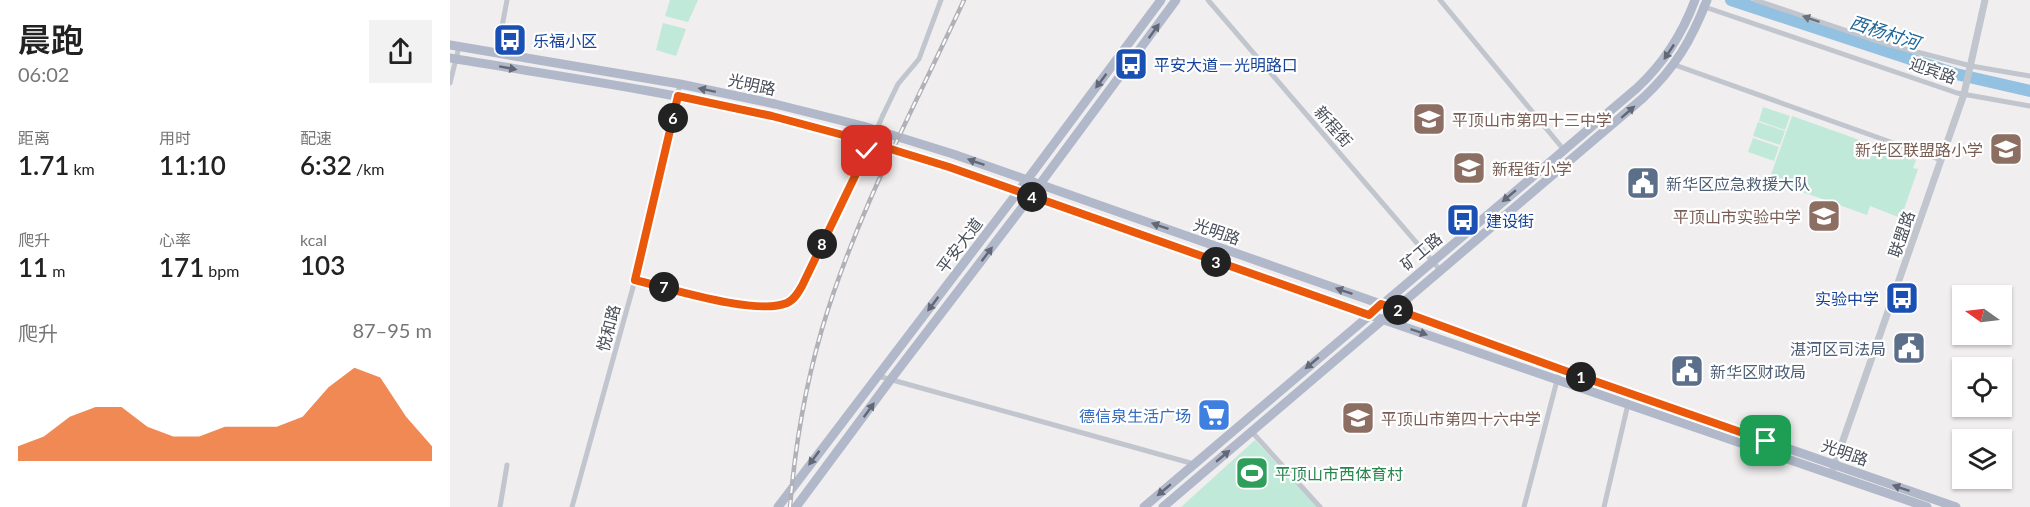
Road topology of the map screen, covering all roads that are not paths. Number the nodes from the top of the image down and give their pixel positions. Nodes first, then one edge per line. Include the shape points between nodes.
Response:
1 (507, 0) edge
2 (941, 0) edge
3 (1161, 0) edge
4 (1176, 0) edge
5 (1208, 0) edge
6 (1440, 0) edge
7 (1755, 0) edge
8 (1985, 0) edge
9 (1694, 2) edge
10 (1706, 3) edge
11 (454, 46) edge
12 (497, 52) junction
13 (453, 59) edge
14 (1675, 65) junction
15 (1971, 68) junction
16 (2030, 75) edge
17 (450, 83) edge
18 (680, 84) junction
19 (1965, 92) junction
20 (678, 96) junction
21 (2030, 106) edge
22 (1564, 150) junction
23 (1941, 160) junction
24 (1027, 180) junction
25 (1041, 184) junction
26 (1018, 192) junction
27 (1031, 197) junction
28 (1433, 261) junction
29 (1440, 270) junction
30 (635, 280) junction
31 (1381, 304) junction
32 (1395, 309) junction
33 (1369, 315) junction
34 (1383, 319) junction
35 (1560, 369) junction
36 (878, 376) junction
37 (891, 379) junction
38 (1558, 380) junction
39 (1628, 404) junction
40 (1252, 432) junction
41 (1194, 464) junction
42 (507, 465) dead end
43 (1833, 470) junction
44 (1937, 504) edge
45 (500, 507) edge
46 (572, 507) edge
47 (778, 507) edge
48 (796, 507) edge
49 (1144, 507) edge
50 (1162, 507) edge
51 (1320, 507) edge
52 (1524, 507) edge
53 (1604, 507) edge
54 (1926, 507) edge
55 (1956, 507) edge

1 - 12 street
2 - 30 street, bridge via 919,59 900,81 794,299 785,304 755,306
3 -> 24 main road, 平安大道
25 -> 4 main road, 平安大道
5 - 28 street, 新程街
6 - 22 street
15 -> 7 street
8 - 15 street, 联盟路
9 - 10 street, 迎宾路
9 -> 22 main road, 矿工路 via 1658,68
10 - 14 main road, 矿工路
10 - 19 street, 迎宾路
11 - 12 main road, 光明路
11 - 13 street
12 - 18 main road, 光明路
13 - 17 street
13 -> 20 main road, 光明路
14 - 23 street
29 -> 14 main road, 矿工路 via 1643,98
15 - 16 street
15 - 19 street, 联盟路
18 - 20 street, 悦和路
24 -> 18 main road, 光明路 via 863,126
19 - 21 street, 迎宾路
19 - 23 street, 联盟路
20 - 26 main road, 光明路 via 858,139
20 - 30 street, 悦和路
22 -> 28 main road, 矿工路
23 - 43 street, 联盟路
24 - 25 main road, 光明路
24 - 26 main road, 平安大道
25 - 27 main road, 平安大道
31 -> 25 main road, 光明路
26 - 27 main road, 光明路
26 -> 36 main road, 平安大道
27 - 33 main road, 光明路
37 -> 27 main road, 平安大道
28 - 29 street, 新程街
28 - 31 main road, 矿工路
29 - 32 main road, 矿工路
30 - 46 street, 悦和路
31 - 32 main road, 光明路
31 - 33 main road, 矿工路
32 - 34 main road, 矿工路
32 - 35 main road, 光明路
33 - 34 main road, 光明路
33 -> 41 main road, 矿工路
34 -> 38 main road, 光明路
34 - 40 main road, 矿工路
35 - 38 street
35 - 43 main road, 光明路
36 - 37 street
36 -> 47 main road, 平安大道
37 - 41 street
48 -> 37 main road, 平安大道
38 - 39 main road, 光明路
38 - 52 street
39 - 43 main road, 光明路
39 - 53 street
50 -> 40 main road, 矿工路
40 - 51 street
41 -> 49 main road, 矿工路
42 - 45 street
44 -> 43 main road, 光明路
43 - 54 main road, 光明路
44 - 55 main road, 光明路

